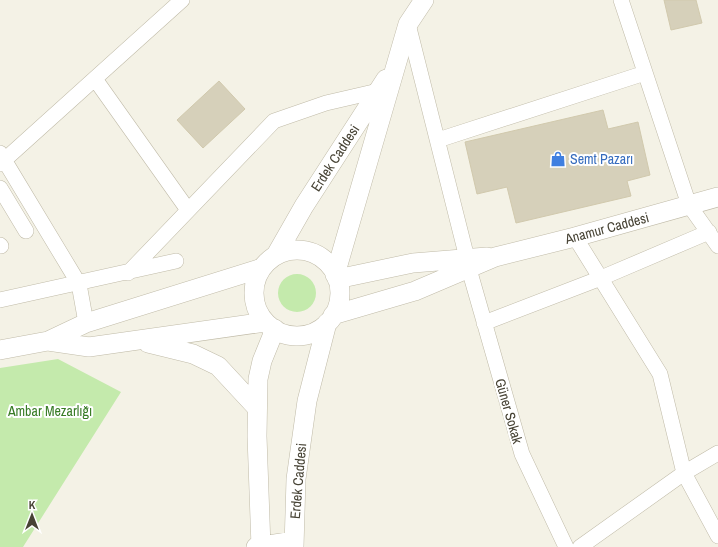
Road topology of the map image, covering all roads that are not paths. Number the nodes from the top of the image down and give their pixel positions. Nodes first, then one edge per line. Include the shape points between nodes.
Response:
1 (182, 0) edge
2 (424, 0) edge
3 (621, 0) edge
4 (408, 24) junction
5 (397, 63) junction
6 (645, 73) junction
7 (95, 79) junction
8 (378, 92) junction
9 (438, 140) junction
10 (2, 159) edge
11 (0, 188) edge
12 (718, 197) edge
13 (689, 205) junction
14 (188, 210) junction
15 (26, 231) dead end
16 (709, 232) junction
17 (575, 237) junction
18 (718, 246) edge
19 (276, 256) junction
20 (176, 261) dead end
21 (468, 264) junction
22 (262, 268) junction
23 (128, 273) junction
24 (336, 277) junction
25 (601, 278) junction
26 (79, 284) junction
27 (0, 300) edge
28 (330, 319) junction
29 (86, 323) junction
30 (484, 324) junction
31 (270, 325) junction
32 (134, 340) junction
33 (48, 341) junction
34 (0, 350) edge
35 (257, 408) junction
36 (718, 454) edge
37 (684, 474) junction
38 (718, 536) edge
39 (294, 544) edge
40 (260, 547) edge
41 (566, 547) edge
42 (580, 547) edge

1 - 7 street
2 - 4 street, Erdek Caddesi
3 - 6 street
4 - 5 street, Erdek Caddesi
4 - 9 street, Güner Sokak
5 - 8 street, Erdek Caddesi
5 - 24 street, Erdek Caddesi
6 - 9 street
6 - 13 street
7 - 10 street
7 - 14 street
8 - 14 street via 326,103 274,121
8 - 19 street, Erdek Caddesi via 304,206
9 - 21 street, Güner Sokak
10 - 26 street
11 - 15 street
12 - 13 street, Anamur Caddesi
13 - 16 street
13 - 17 street, Anamur Caddesi
14 - 23 street
16 - 18 street
16 - 25 street
17 - 21 street, Anamur Caddesi
17 - 25 street
19 - 22 street
19 - 24 street via 294,250 312,253 328,263
20 - 23 street
21 - 24 street via 394,266
21 - 28 street via 388,300
21 - 30 street, Güner Sokak
22 - 29 street
22 - 31 street via 257,276 254,295 260,314
23 - 26 street
24 - 28 street via 339,298
25 - 30 street
25 - 37 street via 660,374
26 - 27 street
26 - 29 street
28 - 31 street via 314,332 298,335 282,333
28 - 39 street, Erdek Caddesi via 307,401 296,479
29 - 33 street
30 - 41 street, Güner Sokak via 522,454
31 - 32 street
31 - 35 street via 258,379
32 - 33 street via 89,347
32 - 35 street via 193,354 218,366
33 - 34 street
35 - 40 street
36 - 37 street
37 - 38 street
37 - 42 street
39 - 40 street

